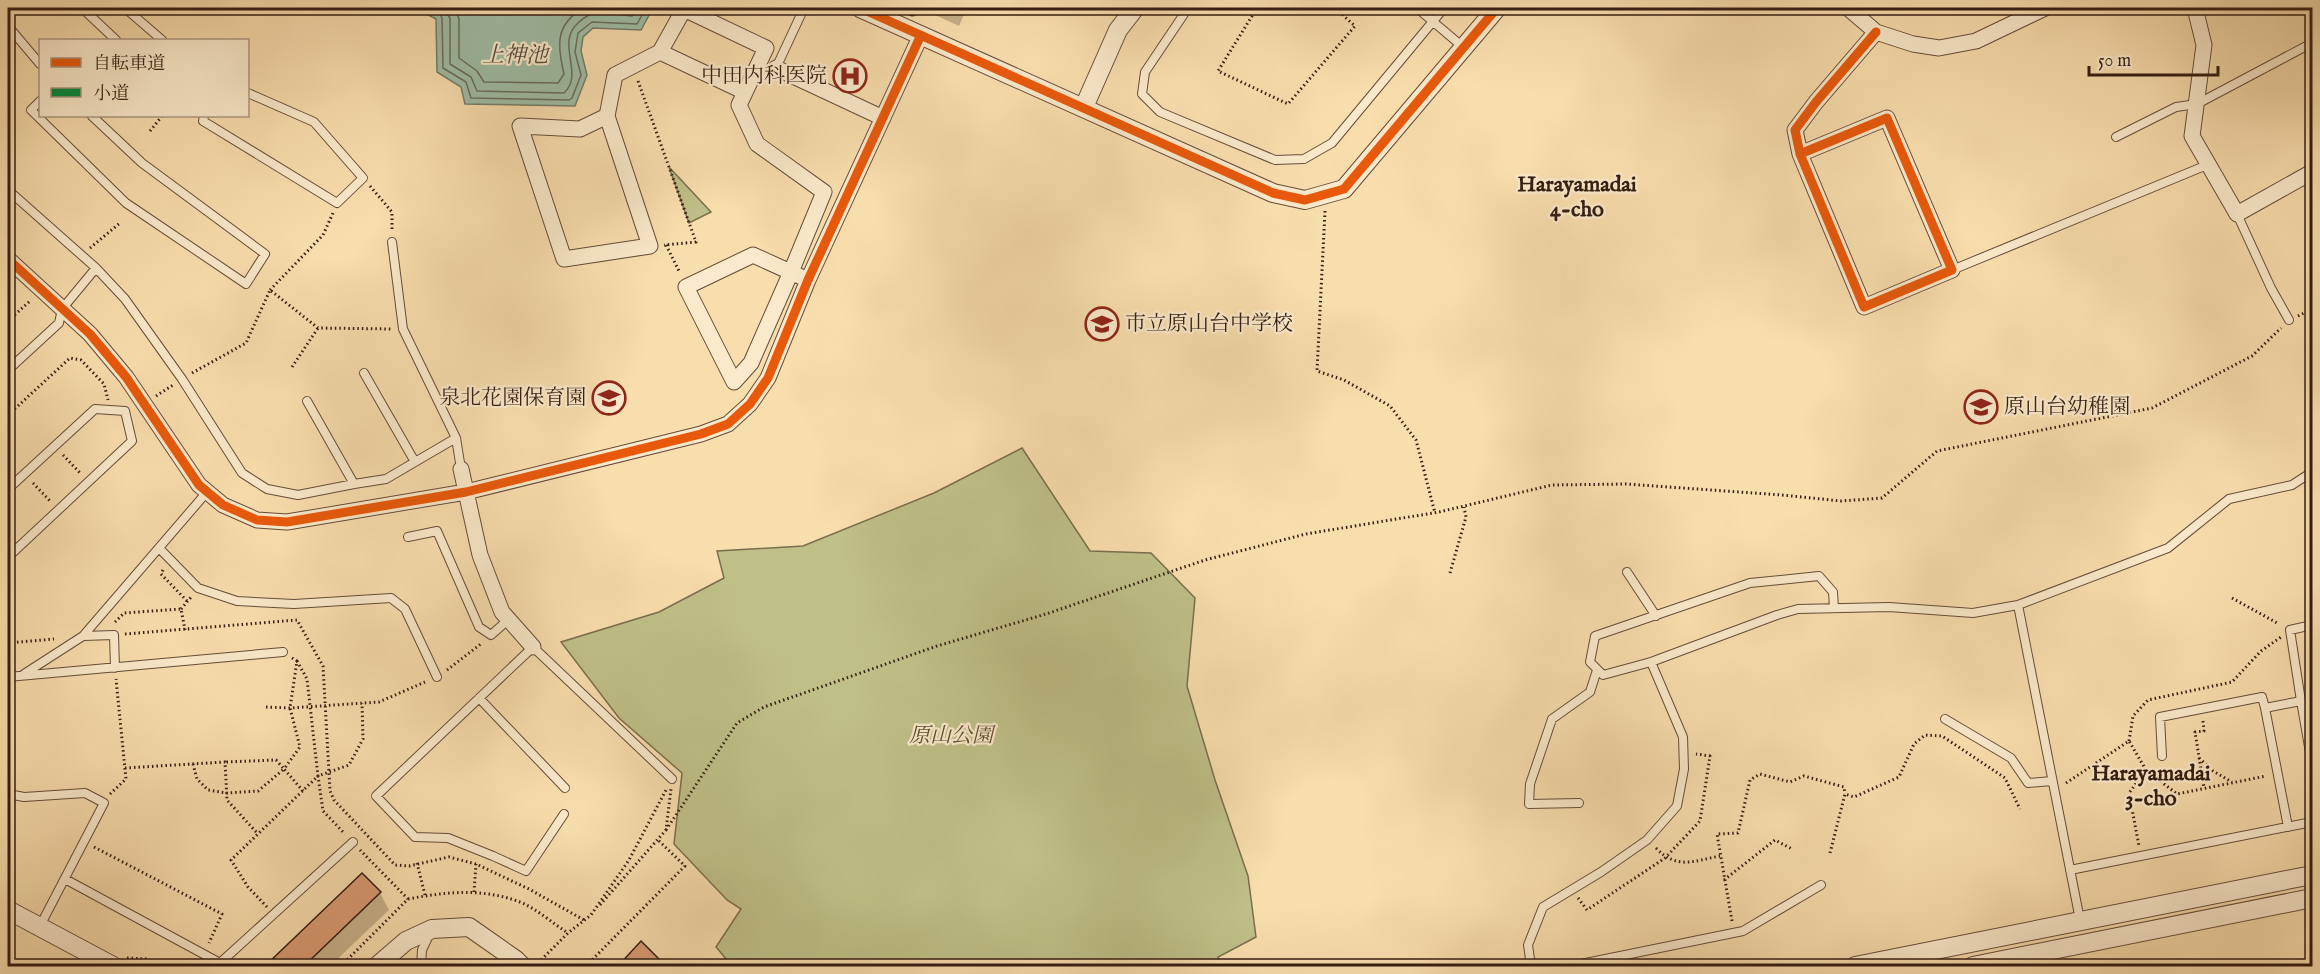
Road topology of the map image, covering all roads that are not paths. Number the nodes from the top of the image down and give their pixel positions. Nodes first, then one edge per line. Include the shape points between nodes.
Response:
1 (82, 8) edge
2 (125, 8) edge
3 (684, 8) edge
4 (804, 8) edge
5 (860, 8) edge
6 (1135, 8) edge
7 (1188, 8) edge
8 (1417, 8) edge
9 (1444, 8) edge
10 (1497, 8) edge
11 (1848, 8) edge
12 (2045, 8) edge
13 (2194, 8) edge
14 (1432, 22) junction
15 (8, 26) edge
16 (1876, 32) junction
17 (921, 35) junction
18 (115, 39) edge
19 (161, 39) edge
20 (2313, 43) edge
21 (1463, 47) junction
22 (660, 52) junction
23 (39, 63) edge
24 (776, 68) joint
25 (745, 92) junction
26 (249, 93) edge
27 (39, 102) edge
28 (2197, 104) junction
29 (1084, 107) junction
30 (607, 116) junction
31 (93, 117) edge
32 (204, 117) edge
33 (883, 118) junction
34 (2116, 136) dead end
35 (1800, 154) junction
36 (2206, 165) junction
37 (2313, 172) edge
38 (8, 190) edge
39 (2237, 214) junction
40 (392, 242) road end
41 (8, 259) edge
42 (96, 268) junction
43 (1952, 270) junction
44 (791, 272) junction
45 (808, 280) junction
46 (62, 309) junction
47 (2289, 320) road end
48 (8, 370) edge
49 (364, 373) dead end
50 (307, 401) dead end
51 (456, 438) junction
52 (415, 462) junction
53 (461, 469) joint
54 (2313, 472) edge
55 (354, 484) junction
56 (8, 489) edge
57 (207, 492) junction
58 (466, 492) junction
59 (408, 537) dead end
60 (159, 548) junction
61 (8, 557) edge
62 (1628, 572) dead end
63 (2018, 605) junction
64 (1834, 608) junction
65 (1656, 616) junction
66 (508, 620) junction
67 (2313, 625) edge
68 (83, 636) junction
69 (533, 647) junction
70 (283, 652) road end
71 (1651, 662) junction
72 (115, 668) junction
73 (1598, 670) junction
74 (22, 676) junction
75 (8, 677) edge
76 (436, 677) road end
77 (479, 698) junction
78 (2301, 701) junction
79 (2265, 708) junction
80 (1945, 719) dead end
81 (2162, 756) dead end
82 (2313, 764) edge
83 (672, 779) road end
84 (2052, 782) junction
85 (565, 788) dead end
86 (8, 794) edge
87 (1579, 803) dead end
88 (564, 814) dead end
89 (2313, 822) edge
90 (2288, 827) junction
91 (353, 842) dead end
92 (2070, 870) junction
93 (2313, 875) edge
94 (65, 879) junction
95 (1821, 885) dead end
96 (2313, 898) edge
97 (8, 910) edge
98 (2081, 922) junction
99 (39, 927) junction
100 (432, 929) junction
101 (1928, 960) edge
102 (113, 966) edge
103 (377, 966) edge
104 (421, 966) edge
105 (522, 966) edge
106 (1531, 966) edge
107 (1571, 966) edge
108 (1855, 966) edge
109 (1973, 966) edge

1 - 18 lane
2 - 19 lane
3 - 22 street
3 - 25 street via 766,48
4 - 24 lane
5 - 17 street
6 - 29 street via 1118,30
7 - 14 lane via 1145,72 1142,94 1160,112 1275,160 1304,159 1332,143
8 - 14 lane
9 - 14 lane
10 - 21 street
11 - 16 street
12 - 16 street via 1976,41 1939,48
13 - 28 street via 2204,45
14 - 21 lane
15 - 23 lane
16 - 35 street via 1795,130
17 - 29 street
17 - 33 street
20 - 28 lane
21 - 29 street via 1344,189 1305,200 1273,193
22 - 25 street
22 - 30 street via 615,75
24 - 33 street
25 - 44 street via 739,105 757,144 824,192
26 - 32 lane via 314,122 363,178 337,203 203,121
27 - 31 lane via 31,110 126,203 246,284 265,254 142,163
28 - 34 lane via 2176,107
28 - 36 street via 2192,136
30 - 30 street via 580,129 520,126 564,259 650,246
33 - 45 street
35 - 43 street via 1887,118
35 - 43 street via 1864,307
36 - 39 street
36 - 43 lane
37 - 39 street
38 - 42 lane
39 - 47 lane
40 - 51 lane via 403,329
41 - 46 street
42 - 46 lane
42 - 55 lane via 125,299 182,379 242,473 267,489 298,495
44 - 44 street via 753,255 686,287 734,382 751,363
44 - 45 street
45 - 58 street via 768,378 750,404 728,424
46 - 48 lane via 59,323
46 - 57 street via 90,334 126,377
49 - 52 lane
50 - 55 lane
51 - 52 lane
51 - 53 lane
52 - 55 lane via 386,479
53 - 58 street
54 - 63 lane via 2292,484 2229,499 2168,548
56 - 61 lane via 95,409 125,411 132,441
57 - 58 street via 223,505 256,520 287,522
57 - 60 lane
58 - 66 street via 480,555
59 - 66 lane via 436,531 479,627 491,635
60 - 68 lane
60 - 76 lane via 198,588 237,601 294,604 391,598 405,609
62 - 65 lane
63 - 64 lane via 1973,613
63 - 84 lane
64 - 65 lane via 1833,592 1819,576 1750,584
64 - 71 lane via 1798,609 1777,615
65 - 73 lane via 1595,636 1590,663
66 - 69 street
67 - 78 lane via 2290,630
68 - 72 lane via 114,635
68 - 74 lane
69 - 77 lane
69 - 83 lane
70 - 72 lane
71 - 73 lane via 1603,675
71 - 106 lane via 1683,737 1684,769 1677,806 1647,840 1543,907 1528,945
72 - 74 lane
73 - 87 lane via 1590,692 1552,720 1530,784 1529,804
74 - 75 lane
77 - 85 lane
77 - 88 lane via 376,796 416,837 448,838 526,871
78 - 79 lane
78 - 82 lane
79 - 81 lane via 2262,697 2160,717
79 - 90 lane
80 - 84 lane via 2011,758 2028,783
84 - 92 lane
86 - 94 lane via 24,797 85,793 104,803
89 - 90 lane
90 - 92 lane
91 - 94 lane via 220,963
92 - 98 lane
93 - 98 street
94 - 99 lane
95 - 107 lane via 1743,932
96 - 109 street
97 - 99 street
98 - 101 street
99 - 102 street
100 - 103 street via 406,940
100 - 104 lane via 422,950
100 - 105 street via 469,927
101 - 108 street

